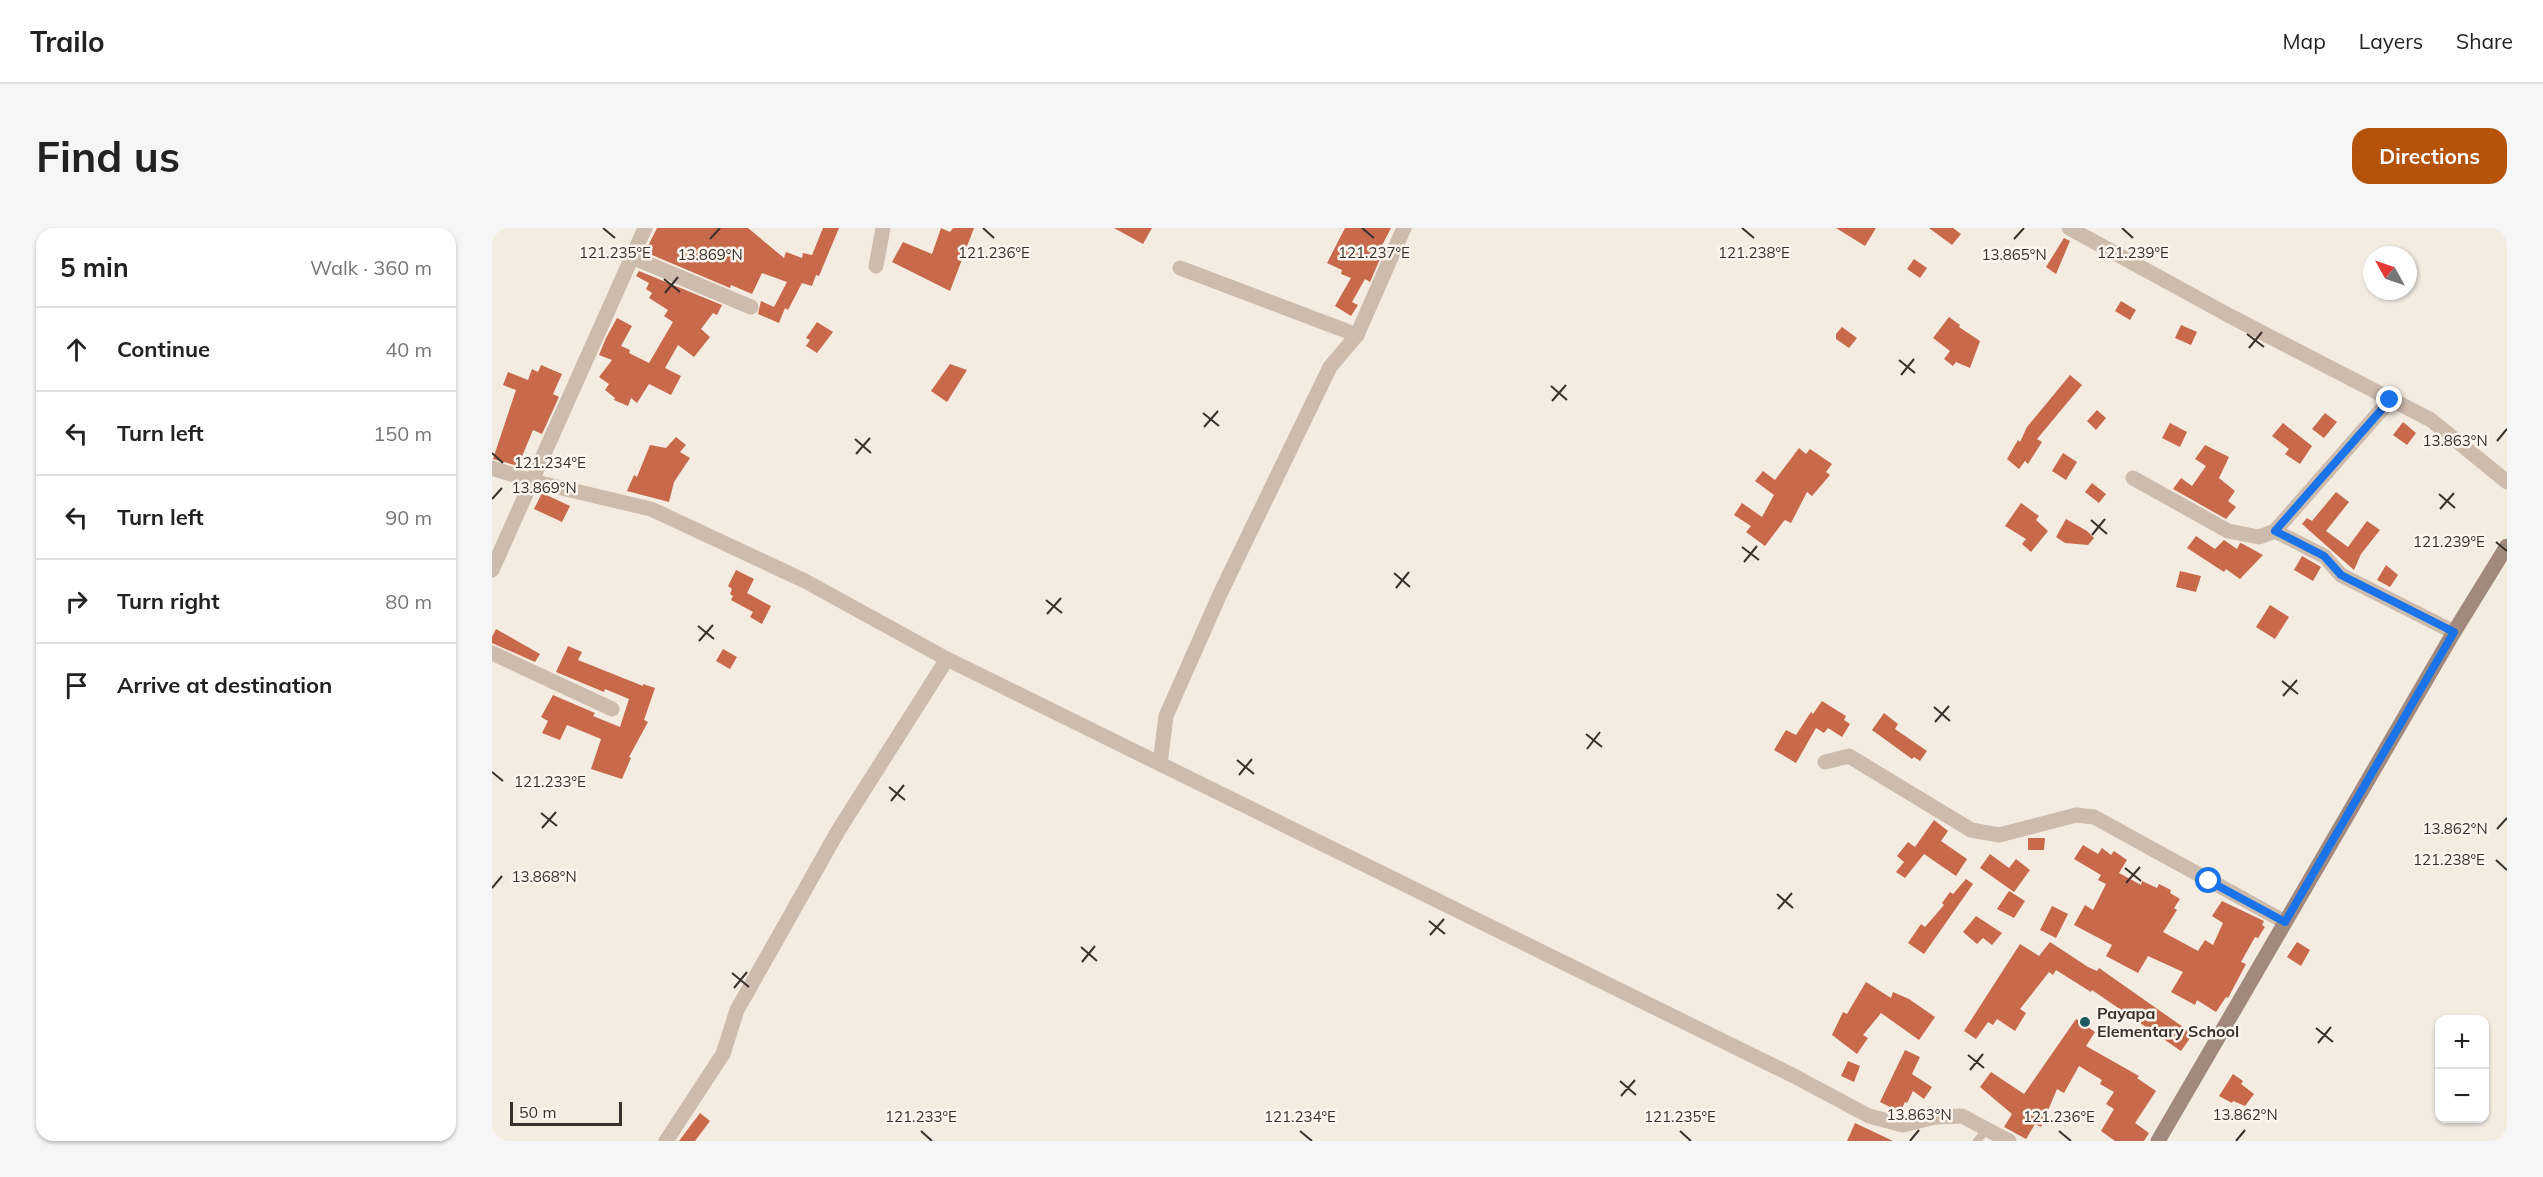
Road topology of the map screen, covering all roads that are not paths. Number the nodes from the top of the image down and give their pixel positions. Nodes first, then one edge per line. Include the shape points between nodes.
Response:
1 (645, 228) edge
2 (883, 228) edge
3 (1404, 228) edge
4 (2069, 228) edge
5 (632, 257) junction
6 (876, 266) dead end
7 (1180, 268) dead end
8 (751, 307) dead end
9 (1357, 335) junction
10 (2390, 400) junction
11 (492, 468) edge
12 (2133, 478) dead end
13 (532, 481) junction
14 (2507, 482) edge
15 (2275, 531) junction
16 (2507, 546) edge
17 (492, 570) edge
18 (2454, 632) junction
19 (492, 653) edge
20 (947, 659) junction
21 (612, 709) dead end
22 (1825, 762) dead end
23 (1160, 764) junction
24 (2285, 922) junction
25 (1982, 1135) edge
26 (666, 1141) edge
27 (2009, 1141) edge
28 (2158, 1141) edge

1 - 5 street
2 - 6 street
3 - 9 street
4 - 10 street
5 - 8 street
5 - 13 street
7 - 9 street
9 - 23 street via 1330,367 1220,594 1166,716
10 - 14 street via 2431,420
10 - 15 street
11 - 13 street
12 - 15 street via 2229,531 2259,537
13 - 17 street
13 - 20 street via 651,510 805,581
15 - 18 street via 2324,556 2341,575
16 - 18 main road
18 - 24 main road
19 - 21 street
20 - 23 street
20 - 26 street via 838,831 737,1010 723,1054
22 - 24 street via 1850,756 1971,830 1999,835 2076,815 2094,817
23 - 25 street via 1869,1116 1903,1125 1935,1117 1962,1116
24 - 28 main road
25 - 27 street

